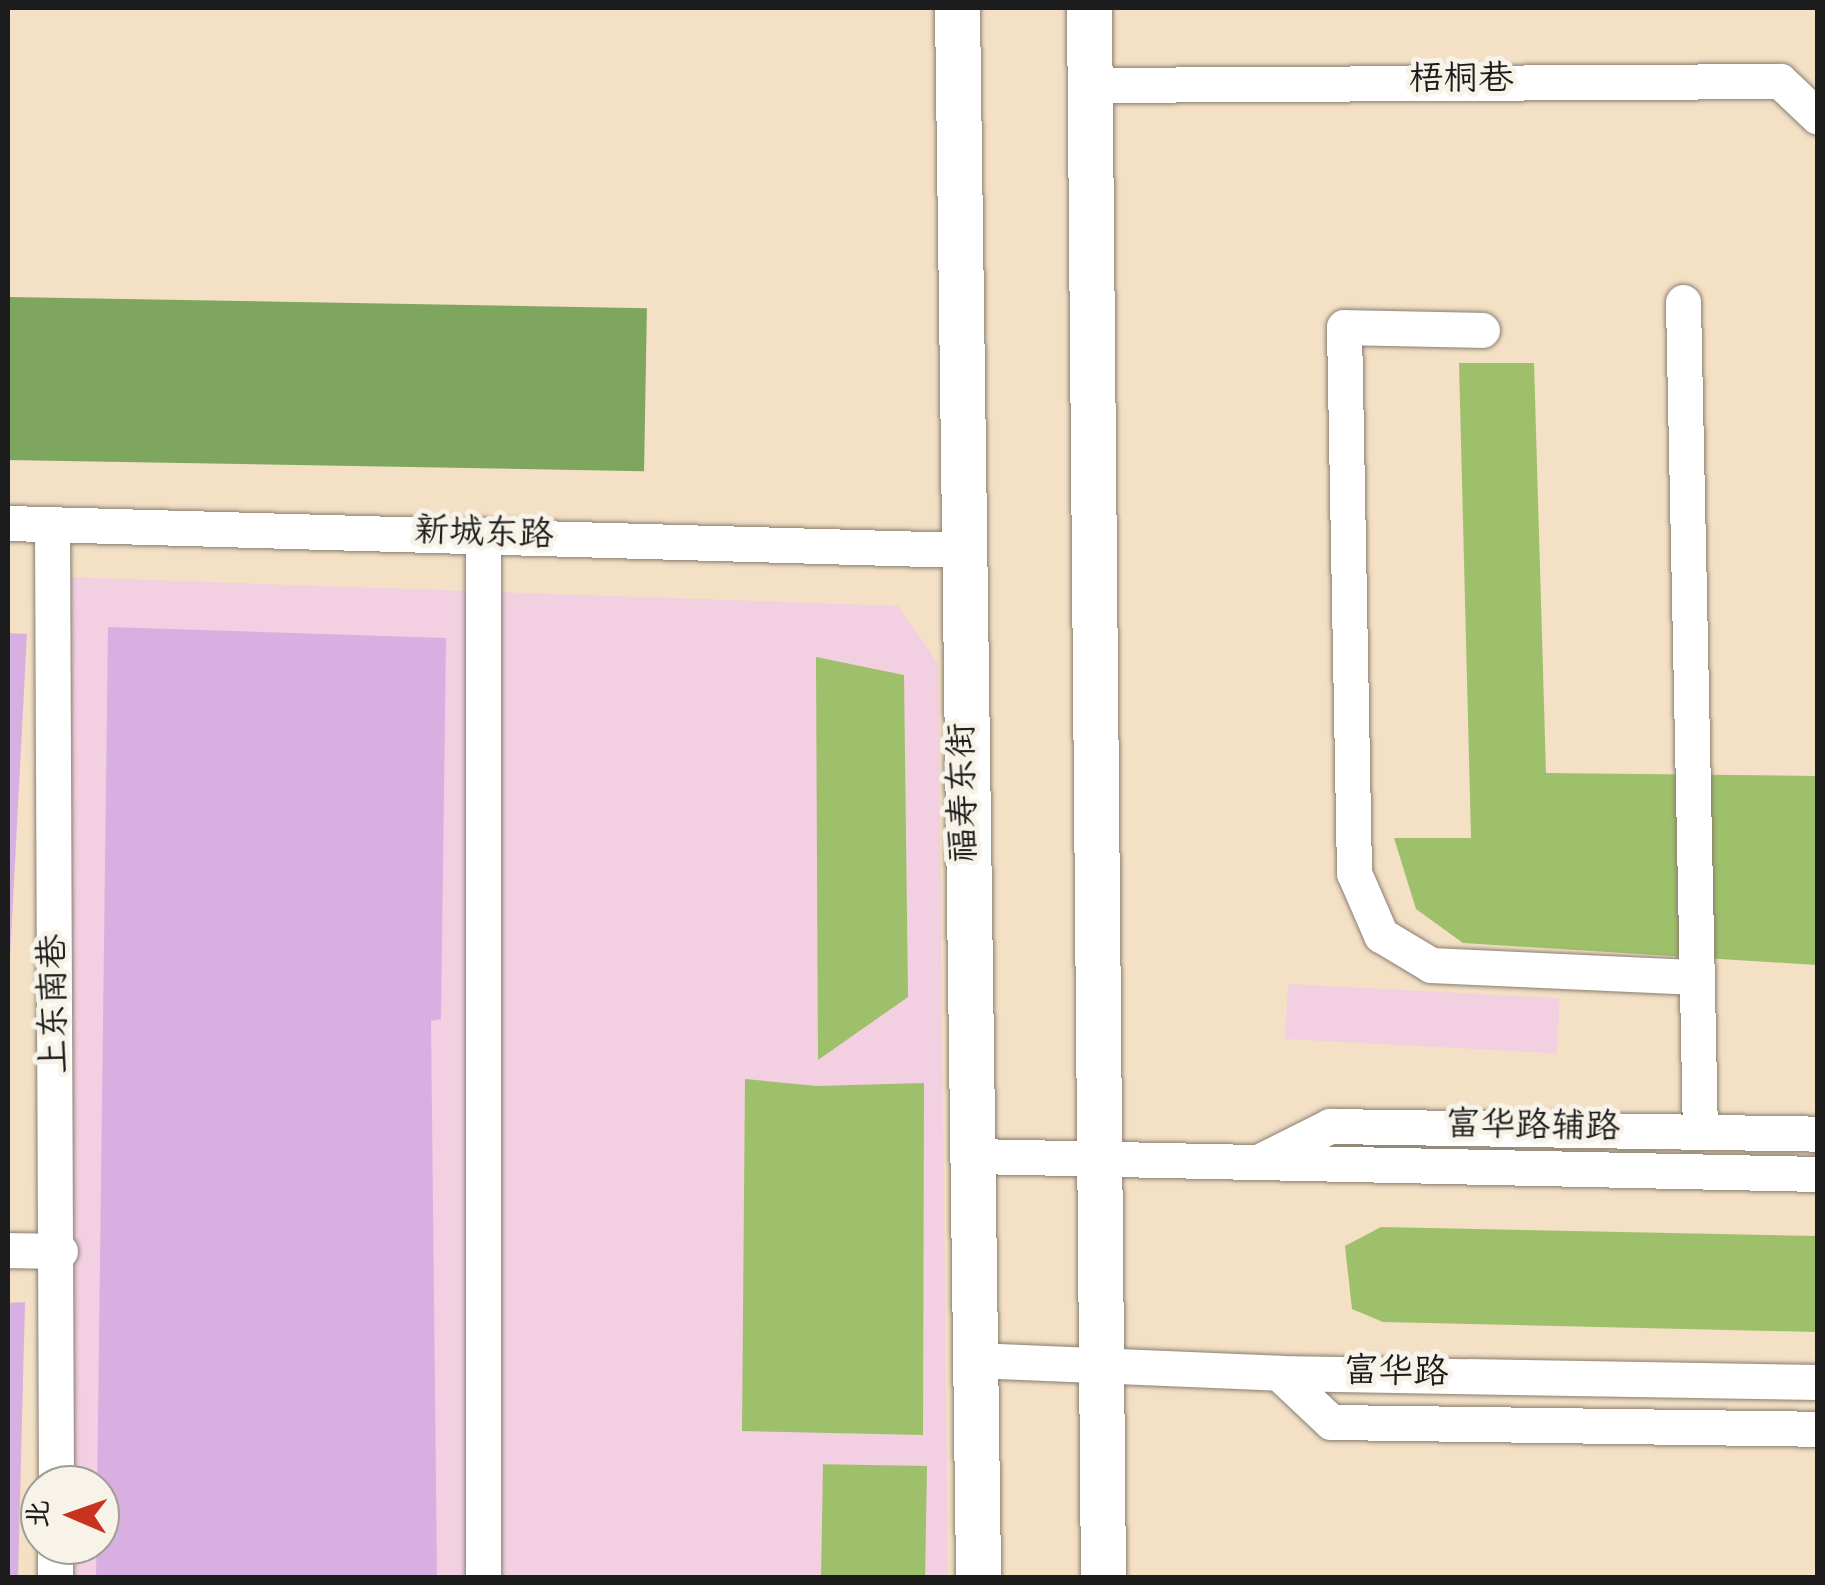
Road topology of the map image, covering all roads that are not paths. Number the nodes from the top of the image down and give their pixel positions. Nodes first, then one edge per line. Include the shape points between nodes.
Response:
1 (957, 8) edge
2 (1089, 8) edge
3 (1090, 84) junction
4 (1818, 117) edge
5 (1683, 302) dead end
6 (1482, 330) dead end
7 (8, 523) edge
8 (52, 524) junction
9 (483, 536) junction
10 (961, 550) junction
11 (1697, 978) junction
12 (1700, 1132) junction
13 (1818, 1134) edge
14 (974, 1156) junction
15 (1100, 1158) junction
16 (1257, 1162) junction
17 (1818, 1174) edge
18 (8, 1250) edge
19 (60, 1251) junction
20 (974, 1360) junction
21 (1102, 1366) junction
22 (1278, 1373) junction
23 (1818, 1382) edge
24 (1818, 1429) edge
25 (56, 1465) edge
26 (483, 1578) edge
27 (978, 1578) edge
28 (1103, 1578) edge

1 - 10 main road, 福寿东街
2 - 3 main road
3 - 4 street, 梧桐巷 via 1780,80
3 - 15 main road
5 - 11 street
6 - 11 street via 1344,327 1354,873 1381,935 1431,966
7 - 8 street, 新城东路
8 - 9 street, 新城东路
8 - 19 street, 上东南巷
9 - 10 street, 新城东路
9 - 26 street
10 - 14 main road, 福寿东街
11 - 12 street
12 - 13 street, 富华路辅路
12 - 16 street, 富华路辅路 via 1330,1126
14 - 15 street
14 - 20 main road, 福寿东街
15 - 16 street
15 - 21 main road
16 - 17 street
18 - 19 street
19 - 25 street, 上东南巷
20 - 21 street, 富华路
20 - 27 main road, 福寿东街
21 - 22 street, 富华路
21 - 28 main road
22 - 23 street, 富华路
22 - 24 street via 1332,1422

